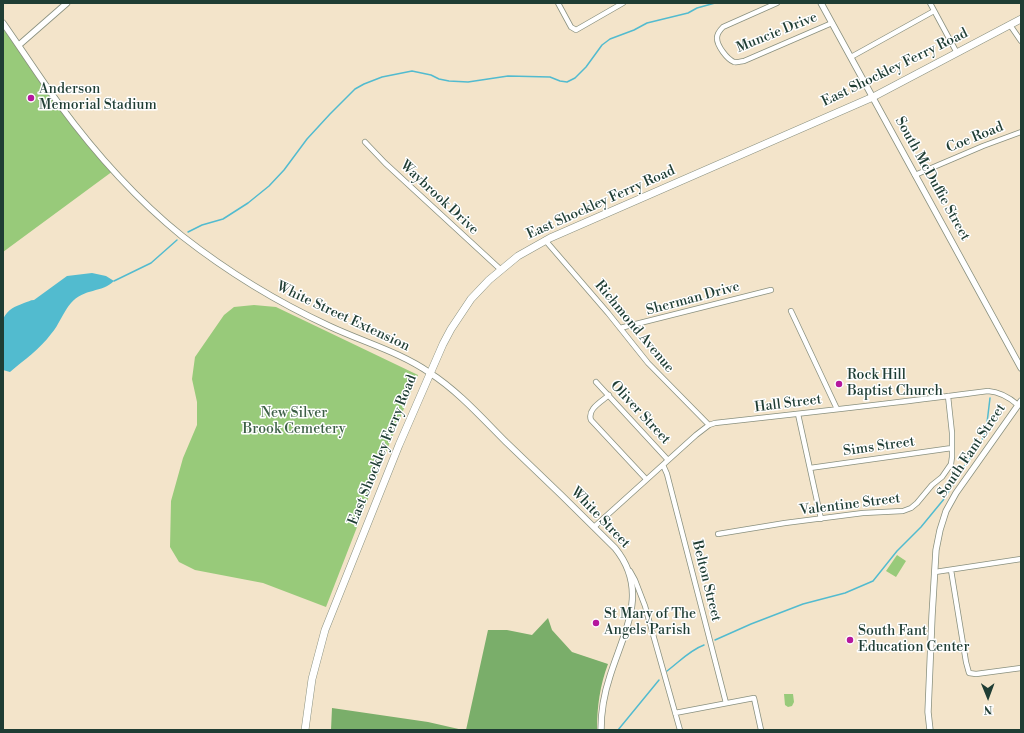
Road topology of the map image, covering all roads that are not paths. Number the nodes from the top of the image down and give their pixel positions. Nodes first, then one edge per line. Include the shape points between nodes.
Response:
1 (67, 3) edge
2 (558, 3) edge
3 (623, 3) edge
4 (777, 3) edge
5 (821, 3) edge
6 (930, 3) edge
7 (934, 11) junction
8 (1021, 19) edge
9 (3, 23) edge
10 (832, 23) junction
11 (1010, 25) junction
12 (1021, 41) edge
13 (19, 45) junction
14 (957, 53) junction
15 (851, 57) junction
16 (873, 96) junction
17 (1021, 132) edge
18 (365, 142) dead end
19 (915, 175) junction
20 (545, 240) junction
21 (500, 269) junction
22 (771, 290) dead end
23 (790, 311) dead end
24 (620, 328) junction
25 (1021, 368) edge
26 (430, 372) junction
27 (596, 382) dead end
28 (609, 395) junction
29 (948, 396) junction
30 (1019, 403) edge
31 (837, 409) junction
32 (798, 414) junction
33 (709, 425) junction
34 (952, 448) junction
35 (668, 460) junction
36 (662, 465) junction
37 (810, 468) junction
38 (646, 479) junction
39 (821, 519) junction
40 (594, 527) junction
41 (718, 534) dead end
42 (1021, 559) edge
43 (629, 569) junction
44 (951, 570) junction
45 (935, 572) junction
46 (1021, 668) edge
47 (726, 703) junction
48 (675, 713) junction
49 (305, 730) edge
50 (601, 730) edge
51 (680, 730) edge
52 (761, 730) edge
53 (930, 730) edge

1 - 13 street
2 - 3 street via 571,27 576,30
4 - 10 street, Muncie Drive via 720,30 718,43 730,59 735,62 744,61
5 - 10 street, South McDuffie Street
6 - 7 street
7 - 14 street
7 - 15 street
8 - 11 highway, East Shockley Ferry Road
9 - 13 street, White Street Extension
10 - 15 street, South McDuffie Street
11 - 12 street
11 - 14 highway, East Shockley Ferry Road
13 - 26 street, White Street Extension via 59,104 101,157 147,206 182,236 232,273 287,306
14 - 16 highway, East Shockley Ferry Road
15 - 16 street, South McDuffie Street
16 - 19 street, South McDuffie Street
16 - 20 highway, East Shockley Ferry Road
17 - 19 street, Coe Road
18 - 21 street, Waybrook Drive
19 - 25 street, South McDuffie Street
20 - 21 highway, East Shockley Ferry Road
20 - 24 street, Richmond Avenue
21 - 26 highway, East Shockley Ferry Road via 476,292 461,312
22 - 24 street, Sherman Drive
23 - 31 street
24 - 33 street, Richmond Avenue via 648,363
26 - 40 street, White Street via 455,392
26 - 49 highway, East Shockley Ferry Road via 382,486 322,641 310,686
27 - 28 street, Oliver Street
28 - 35 street, Oliver Street
28 - 38 street via 592,410 591,420
29 - 30 street, Hall Street via 988,391
29 - 31 street, Hall Street
29 - 34 street, Valentine Street
30 - 45 street, South Fant Street via 949,505 938,536
31 - 32 street, Hall Street
32 - 33 street, Hall Street
32 - 37 street
33 - 35 street, Hall Street
34 - 37 street, Sims Street
34 - 39 street, Valentine Street via 948,469 911,508 903,511
35 - 36 street, Hall Street
36 - 38 street, Hall Street
36 - 47 street, Belton Street via 669,482
37 - 39 street
38 - 40 street, Hall Street
39 - 41 street, Valentine Street
40 - 43 street, White Street via 615,548
42 - 44 street
43 - 48 street via 645,606
43 - 50 street, White Street via 633,590 631,608 624,638 605,691
44 - 45 street
44 - 46 street via 969,673
45 - 53 street, South Fant Street via 928,712
47 - 48 street
47 - 52 street via 754,698
48 - 51 street

